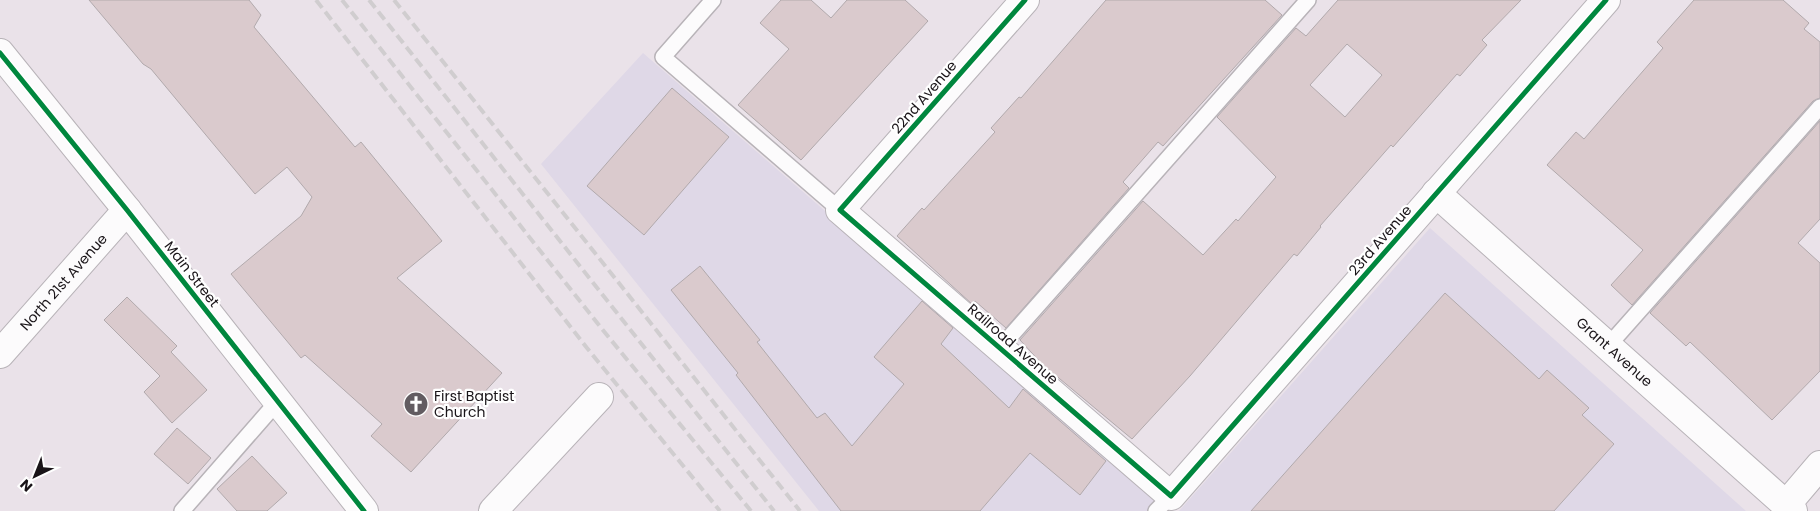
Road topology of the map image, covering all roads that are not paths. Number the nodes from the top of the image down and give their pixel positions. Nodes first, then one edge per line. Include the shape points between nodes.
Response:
1 (713, 0) edge
2 (1025, 0) edge
3 (1308, 0) edge
4 (1606, 0) edge
5 (0, 54) edge
6 (1820, 107) edge
7 (1436, 193) junction
8 (127, 210) junction
9 (840, 210) junction
10 (1608, 346) junction
11 (1000, 348) junction
12 (0, 354) edge
13 (600, 397) dead end
14 (278, 402) junction
15 (1820, 465) edge
16 (1163, 503) edge
17 (1786, 509) edge
18 (182, 511) edge
19 (364, 511) edge
20 (493, 511) edge

1 - 9 lane via 663,57
2 - 9 street, 22nd Avenue
3 - 11 lane
4 - 7 street, 23rd Avenue
5 - 8 street, Main Street
6 - 10 lane
7 - 10 street, Grant Avenue
7 - 16 street, 23rd Avenue
8 - 12 street, North 21st Avenue
8 - 14 street, Main Street
9 - 11 street, Railroad Avenue
10 - 17 street, Grant Avenue
11 - 16 street, Railroad Avenue
13 - 20 street
14 - 18 lane
14 - 19 street, Main Street
15 - 17 street

